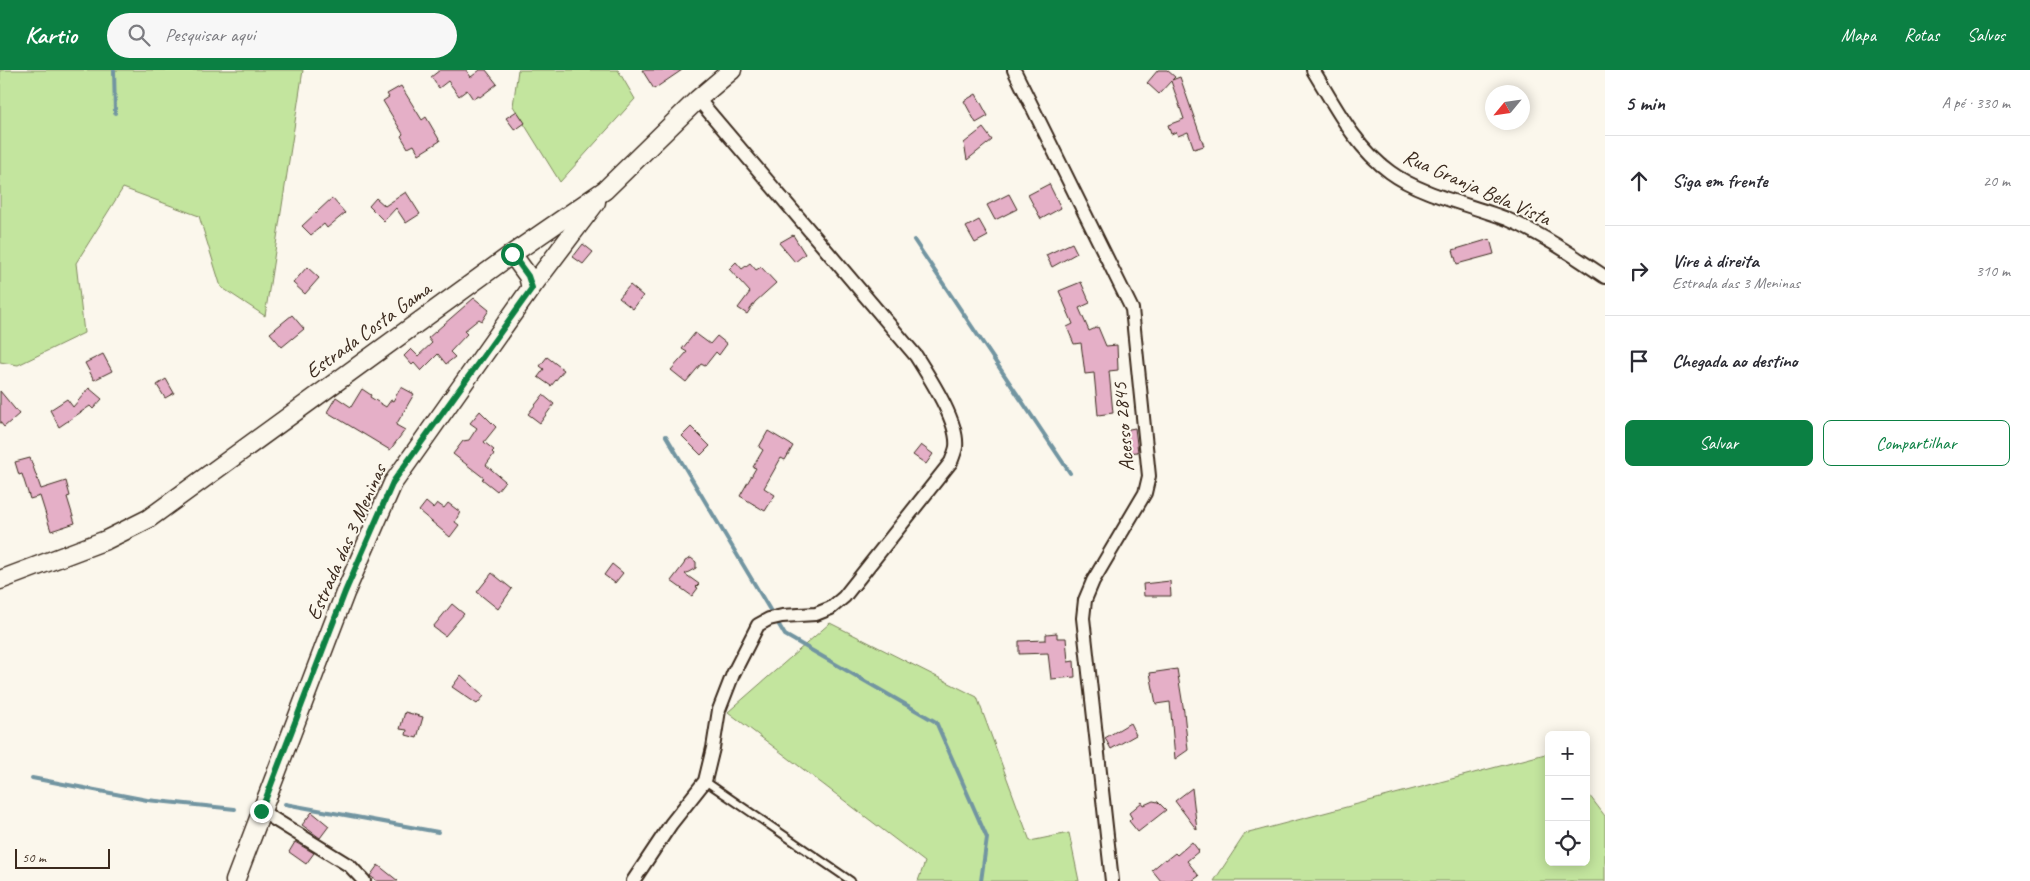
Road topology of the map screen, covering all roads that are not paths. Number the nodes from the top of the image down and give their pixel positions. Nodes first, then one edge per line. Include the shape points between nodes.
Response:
1 (732, 70) edge
2 (1014, 70) edge
3 (1313, 70) edge
4 (698, 99) junction
5 (605, 190) junction
6 (512, 254) junction
7 (1605, 277) edge
8 (532, 288) junction
9 (0, 580) edge
10 (705, 781) junction
11 (261, 811) junction
12 (237, 878) edge
13 (364, 881) edge
14 (633, 881) edge
15 (850, 881) edge
16 (1112, 881) edge

1 - 4 main road, Estrada Costa Gama
2 - 16 street, Acesso 2845 via 1132,309 1149,476 1146,493 1085,600 1084,618
3 - 7 street, Rua Granja Bela Vista via 1356,140 1390,173 1426,191 1507,220 1552,242
4 - 5 main road, Estrada Costa Gama
4 - 10 street via 916,356 940,395 954,430 956,446 952,462 844,597 831,608 816,614 782,616 758,625 733,674 720,710
5 - 6 main road, Estrada Costa Gama
5 - 8 main road, Estrada das 3 Meninas
6 - 8 main road via 528,276
6 - 9 main road, Estrada Costa Gama via 148,519 106,540
8 - 11 main road, Estrada das 3 Meninas via 393,482 345,592
10 - 14 street
10 - 15 lane
11 - 12 main road, Estrada das 3 Meninas
11 - 13 street via 350,866

